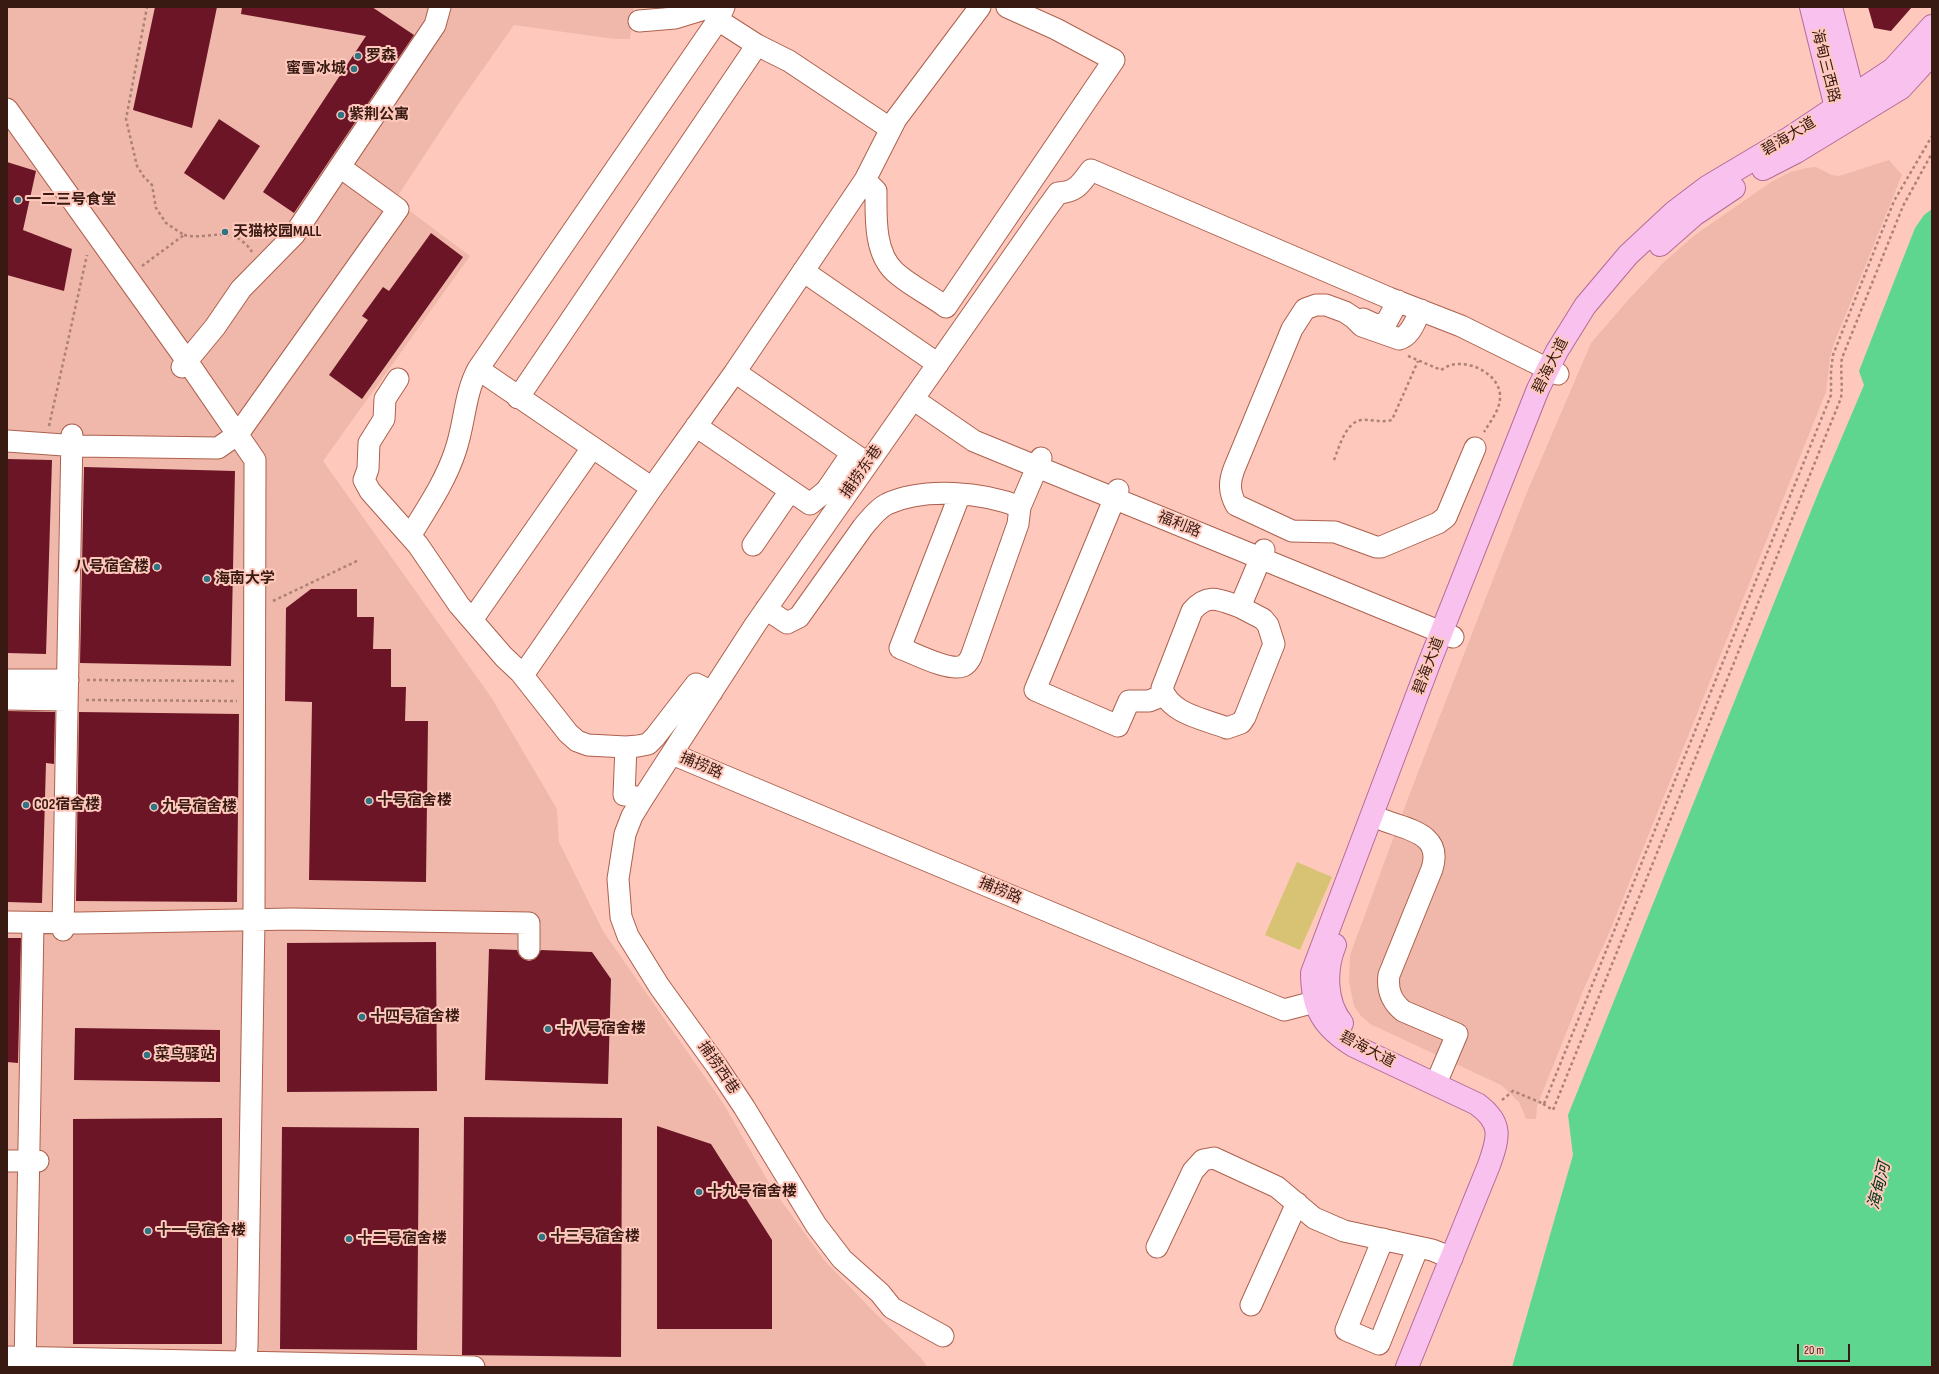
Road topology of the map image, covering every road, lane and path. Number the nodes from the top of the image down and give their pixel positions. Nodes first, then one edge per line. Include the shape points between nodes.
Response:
1 (146, 7) edge
2 (440, 7) edge
3 (980, 7) edge
4 (1007, 7) edge
5 (1811, 7) edge
6 (1831, 7) edge
7 (718, 11) edge
8 (669, 13) edge
9 (1046, 16) edge
10 (639, 21) dead end
11 (1932, 26) edge
12 (757, 45) junction
13 (1932, 54) edge
14 (7, 109) edge
15 (1847, 111) junction
16 (7, 122) edge
17 (891, 129) junction
18 (1932, 136) edge
19 (1932, 153) edge
20 (340, 167) junction
21 (865, 180) junction
22 (92, 234) junction
23 (184, 235) junction
24 (261, 268) junction
25 (803, 271) junction
26 (127, 277) junction
27 (1398, 301) junction
28 (949, 303) junction
29 (1421, 310) junction
30 (971, 318) junction
31 (1354, 318) junction
32 (1401, 338) junction
33 (1418, 361) junction
34 (184, 364) junction
35 (938, 364) junction
36 (478, 369) junction
37 (735, 372) junction
38 (1553, 372) junction
39 (398, 379) dead end
40 (916, 395) junction
41 (518, 398) junction
42 (696, 426) junction
43 (231, 432) junction
44 (7, 433) edge
45 (46, 439) junction
46 (72, 440) junction
47 (7, 442) edge
48 (592, 448) junction
49 (1475, 448) joint
50 (860, 458) junction
51 (1334, 460) dead end
52 (1039, 463) junction
53 (652, 488) junction
54 (790, 491) junction
55 (960, 494) junction
56 (1116, 494) junction
57 (1020, 507) junction
58 (410, 536) junction
59 (753, 545) dead end
60 (1263, 554) junction
61 (359, 560) dead end
62 (1240, 607) junction
63 (766, 609) junction
64 (255, 610) junction
65 (472, 620) junction
66 (1449, 630) junction
67 (523, 675) junction
68 (7, 680) edge
69 (67, 690) junction
70 (249, 691) junction
71 (712, 692) junction
72 (1164, 695) junction
73 (7, 699) edge
74 (626, 747) junction
75 (672, 754) junction
76 (643, 798) junction
77 (1383, 820) junction
78 (7, 922) edge
79 (248, 923) junction
80 (37, 927) junction
81 (63, 927) junction
82 (7, 933) edge
83 (529, 934) dead end
84 (1323, 1000) junction
85 (1440, 1074) junction
86 (1540, 1103) junction
87 (1497, 1104) junction
88 (7, 1161) edge
89 (33, 1161) junction
90 (1297, 1204) junction
91 (1383, 1239) junction
92 (1157, 1247) dead end
93 (1418, 1247) junction
94 (1452, 1258) junction
95 (1251, 1305) dead end
96 (943, 1336) dead end
97 (25, 1361) edge
98 (239, 1365) edge
99 (427, 1366) edge
100 (474, 1367) edge
101 (1407, 1367) edge
102 (1419, 1367) edge

1 - 23 path via 126,119 137,166 152,185 156,208 166,223
2 - 20 street via 435,25
3 - 17 street
4 - 9 street
5 - 15 main road, 海甸三西路
6 - 15 main road, 海甸三西路
7 - 8 street
7 - 12 street
7 - 36 street
8 - 10 street
9 - 28 street via 1114,60
11 - 15 main road, 碧海大道 via 1893,69
12 - 17 street via 795,64
12 - 41 street
13 - 15 main road, 碧海大道 via 1901,88
14 - 22 street
15 - 38 main road, 碧海大道 via 1796,152 1715,200 1676,231 1604,302
16 - 22 street
17 - 21 street
18 - 86 path via 1894,201 1833,355 1831,395 1544,1104
19 - 86 path via 1903,206 1842,358 1841,398 1553,1110
20 - 24 street via 294,235
20 - 43 street via 398,209 253,411
21 - 25 street
21 - 28 street via 876,191 878,230 885,260 895,272 946,307
22 - 26 street
22 - 34 street
22 - 45 path
23 - 24 path via 233,236 247,246
23 - 26 path
24 - 34 street
25 - 35 street
25 - 37 street
26 - 34 street
27 - 29 street
27 - 30 street, 捕捞东巷 via 1091,170 1079,186 1069,192 1058,193
27 - 31 street via 1386,323 1376,325
28 - 30 street
29 - 32 street via 1410,332
29 - 38 street via 1491,339
30 - 35 street, 捕捞东巷
31 - 32 street via 1362,326 1394,338
31 - 49 street via 1336,308 1321,305 1305,309 1298,318 1231,477 1229,486 1236,505 1292,531 1335,532 1381,547 1442,521 1453,503
32 - 33 path via 1405,354
33 - 49 path via 1440,370 1450,365 1463,364 1488,374 1496,382 1500,397 1499,405
33 - 51 path via 1392,420 1360,420 1355,423 1347,432
34 - 43 street
35 - 40 street, 捕捞东巷
36 - 41 street
36 - 58 street via 470,383 461,433 447,472
37 - 42 street
37 - 50 street
38 - 66 main road, 碧海大道
39 - 58 street via 385,399 384,419 369,443 368,469 364,480 370,491
40 - 50 street, 捕捞东巷
40 - 52 street, 福利路 via 974,441
41 - 48 street
42 - 53 street
42 - 54 street
43 - 46 street via 213,437
43 - 64 street via 256,460
43 - 70 street via 246,461
44 - 45 street
45 - 46 street
45 - 47 street
46 - 69 street
48 - 53 street
48 - 65 street
50 - 54 street via 810,504
50 - 63 street, 捕捞东巷
52 - 56 street, 福利路
52 - 57 street
53 - 67 street
54 - 59 street
55 - 57 street via 992,497
55 - 57 street via 900,648 950,667 962,666 971,657 1018,524
55 - 63 street via 925,495 887,504 863,527 799,617 787,623
56 - 60 street, 福利路
56 - 72 street via 1035,690 1118,726 1128,701 1149,701
58 - 65 street via 459,606
60 - 62 street
60 - 66 street, 福利路
61 - 64 path
62 - 72 street via 1213,599 1198,604 1192,611 1162,688
62 - 72 street via 1263,619 1268,625 1274,644 1241,723 1227,728 1181,710
63 - 71 street, 捕捞东巷
64 - 70 street
65 - 67 street
66 - 77 main road, 碧海大道
66 - 84 main road, 碧海大道 via 1312,973 1312,985
67 - 74 street via 577,741 588,745
68 - 69 street
69 - 70 path
69 - 70 path
69 - 73 street
69 - 81 street
70 - 79 street
71 - 74 street via 696,684 648,744
71 - 75 street, 捕捞东巷
74 - 76 street via 624,795
75 - 76 street, 捕捞西巷
75 - 84 street, 捕捞路 via 1284,1010
76 - 96 street, 捕捞西巷 via 625,834 618,879 621,917 628,936 659,986 740,1101 816,1224 842,1259 880,1293 892,1308
77 - 84 main road, 碧海大道 via 1334,949
77 - 85 street via 1420,834 1429,840 1434,849 1435,859 1389,975 1388,986 1390,995 1403,1011 1460,1027
78 - 80 street
79 - 81 street
79 - 83 street via 376,926
79 - 98 street via 247,1340
80 - 81 street
80 - 82 street
80 - 89 street
84 - 85 main road, 碧海大道 via 1355,1034
84 - 94 main road, 碧海大道 via 1322,1017 1328,1027 1344,1040 1466,1098 1493,1117 1497,1134 1493,1154
85 - 87 main road, 碧海大道
86 - 87 path via 1513,1091
87 - 102 main road, 碧海大道 via 1508,1118 1511,1127 1510,1140
88 - 89 street
89 - 97 street
90 - 91 street via 1314,1218 1344,1231
90 - 92 street via 1277,1187 1214,1158 1206,1158 1190,1175
90 - 95 street
91 - 93 street
91 - 93 street via 1346,1330 1379,1344
93 - 94 street
94 - 101 main road, 碧海大道
97 - 98 street
98 - 99 street
99 - 100 street

